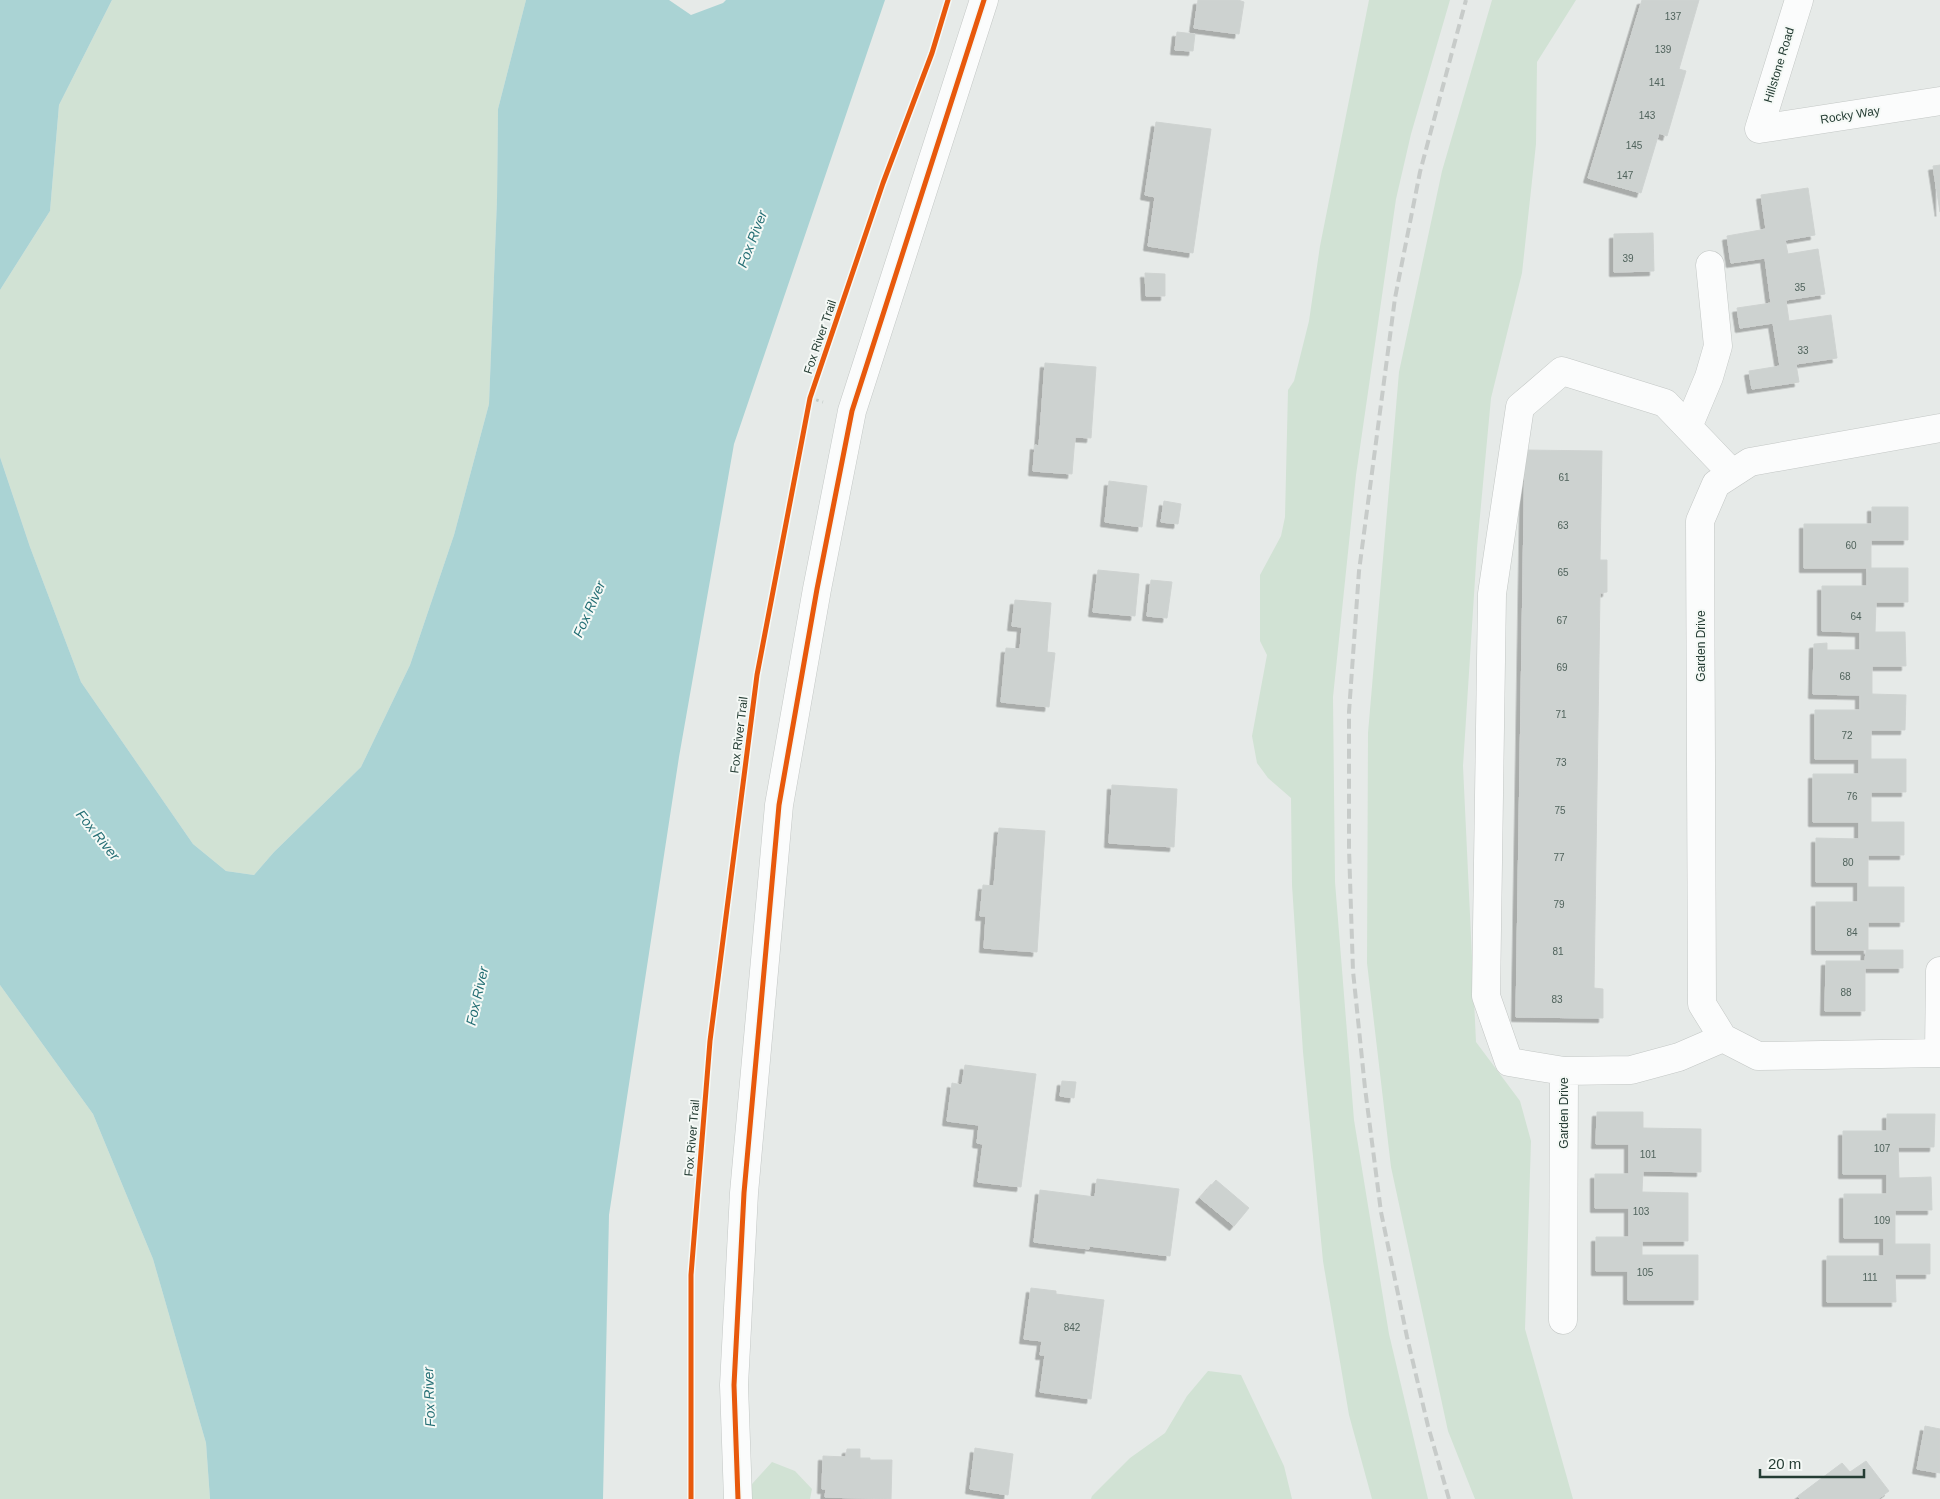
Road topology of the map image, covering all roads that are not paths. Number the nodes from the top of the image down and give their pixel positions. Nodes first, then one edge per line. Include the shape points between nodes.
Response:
1 (984, 0) edge
2 (1799, 0) edge
3 (1940, 101) edge
4 (1759, 130) joint
5 (1710, 265) dead end
6 (1688, 427) junction
7 (1940, 428) edge
8 (1732, 472) junction
9 (1940, 971) edge
10 (1723, 1038) junction
11 (1940, 1053) edge
12 (1564, 1071) junction
13 (1564, 1320) dead end
14 (738, 1499) edge

1 - 14 street via 852,411 779,805 744,1193 734,1385
2 - 4 street, Hillstone Road
3 - 4 street, Rocky Way
5 - 6 street via 1718,346
6 - 8 street
6 - 12 street via 1665,403 1562,370 1520,407 1492,594 1486,996 1509,1062
7 - 8 street, Garden Drive via 1750,462
8 - 10 street, Garden Drive via 1716,484 1700,521 1702,1004
9 - 11 street
10 - 11 street via 1758,1056
10 - 12 street, Garden Drive via 1680,1057 1631,1070
12 - 13 street, Garden Drive

